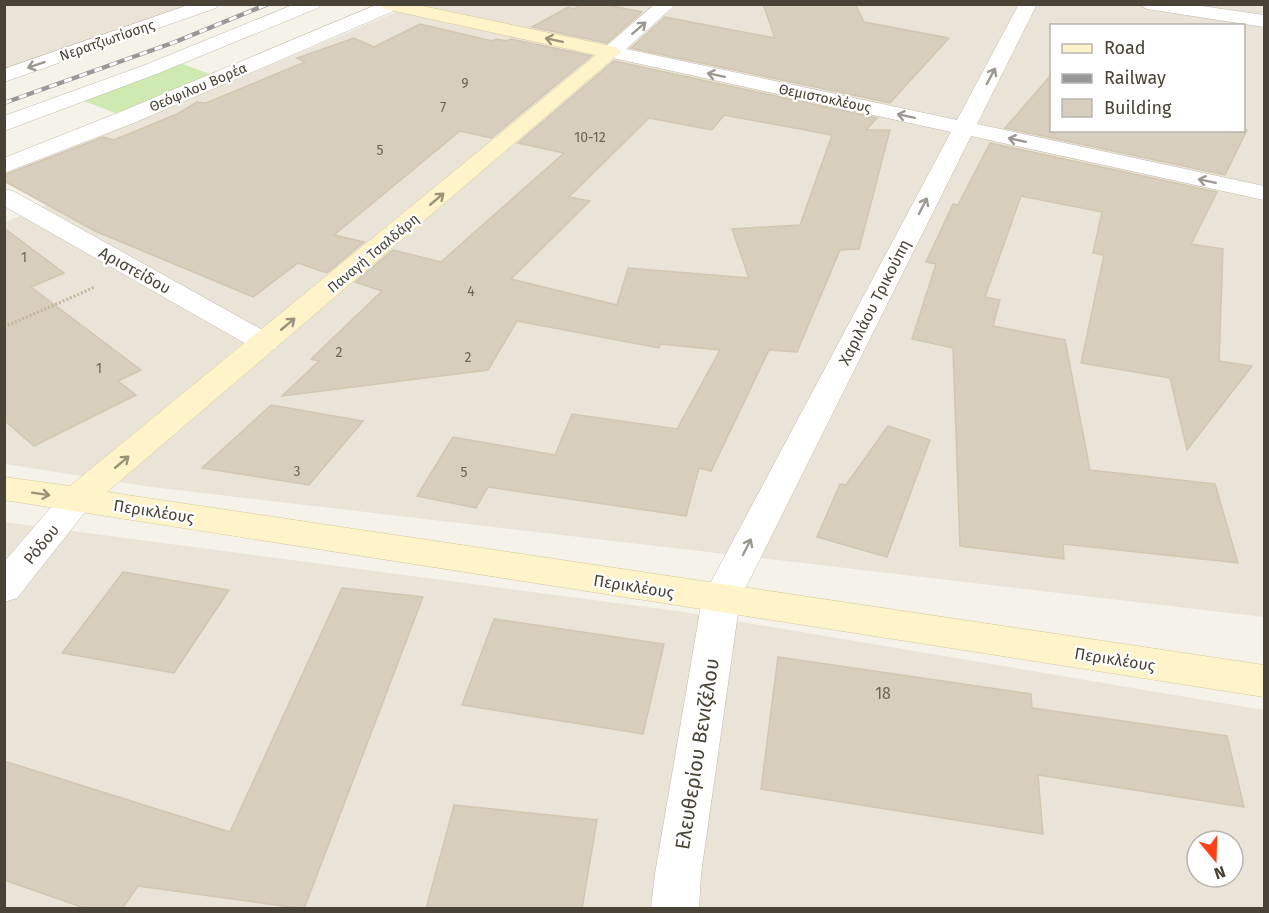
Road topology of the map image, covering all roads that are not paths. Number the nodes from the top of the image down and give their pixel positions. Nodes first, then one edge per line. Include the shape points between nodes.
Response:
1 (210, 4) edge
2 (312, 4) edge
3 (667, 4) edge
4 (1028, 4) edge
5 (1147, 4) edge
6 (388, 5) edge
7 (1264, 21) edge
8 (611, 52) junction
9 (4, 76) edge
10 (4, 124) edge
11 (963, 128) junction
12 (4, 166) edge
13 (1264, 193) edge
14 (4, 196) edge
15 (31, 211) junction
16 (4, 221) edge
17 (266, 344) junction
18 (4, 488) edge
19 (77, 499) junction
20 (4, 588) edge
21 (720, 599) junction
22 (1264, 681) edge
23 (675, 909) edge

1 -> 9 street, Νερατζιωτίσσης
2 - 10 street
8 -> 3 street, Παναγή Τσαλδάρη
11 -> 4 street, Χαριλάου Τρικούπη
5 - 7 street
8 -> 6 main road, Θεμιστοκλέους
6 - 12 street, Θεόφιλου Βορέα
11 -> 8 street, Θεμιστοκλέους
17 -> 8 main road, Παναγή Τσαλδάρη
13 -> 11 street, Θεμιστοκλέους
21 -> 11 street, Χαριλάου Τρικούπη
14 - 15 street, Αριστείδου
15 - 16 street
15 - 17 street, Αριστείδου
19 -> 17 main road, Παναγή Τσαλδάρη
18 -> 19 main road, Περικλέους
19 - 20 street, Ρόδου
19 - 21 main road, Περικλέους
21 - 22 main road, Περικλέους
21 - 23 street, Ελευθερίου Βενιζέλου

